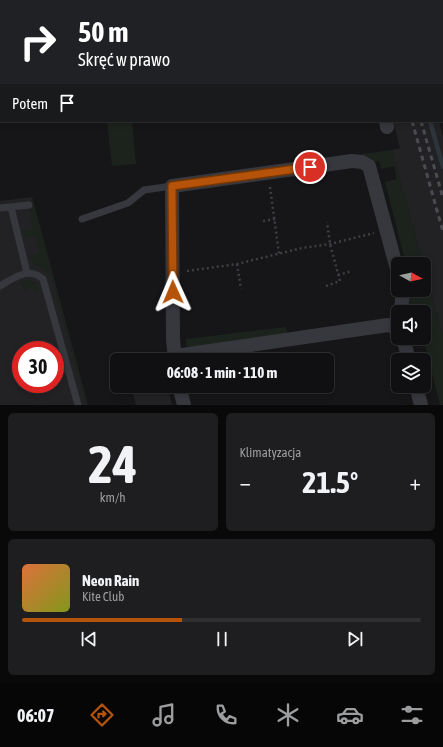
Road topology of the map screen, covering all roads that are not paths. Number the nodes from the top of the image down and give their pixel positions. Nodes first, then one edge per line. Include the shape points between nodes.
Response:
1 (172, 186) junction
2 (29, 205) dead end
3 (11, 207) junction
4 (0, 208) edge
5 (82, 219) dead end
6 (394, 257) edge
7 (27, 273) junction
8 (0, 286) edge
9 (391, 326) edge
10 (175, 353) edge
11 (207, 353) edge
12 (181, 393) edge
13 (418, 393) edge
14 (78, 405) edge
15 (184, 405) edge
16 (421, 405) edge

1 - 5 lane via 144,190 128,203
1 - 6 street via 352,161 362,162 369,166
1 - 10 street
2 - 3 lane
3 - 4 lane
3 - 7 lane
7 - 8 lane
7 - 14 lane via 36,274 43,279
9 - 11 street
12 - 15 street
13 - 16 street

